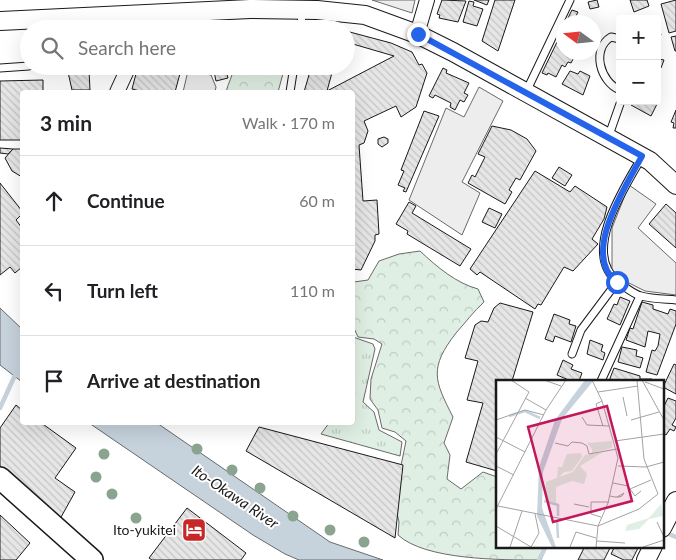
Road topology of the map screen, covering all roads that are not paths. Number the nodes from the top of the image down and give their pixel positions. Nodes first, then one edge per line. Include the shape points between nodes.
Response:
1 (427, 0) edge
2 (570, 0) edge
3 (250, 5) edge
4 (303, 10) junction
5 (148, 20) edge
6 (301, 20) edge
7 (0, 21) edge
8 (20, 21) edge
9 (418, 34) junction
10 (616, 38) edge
11 (20, 67) edge
12 (0, 68) edge
13 (125, 75) edge
14 (293, 75) edge
15 (616, 87) edge
16 (118, 90) edge
17 (290, 90) edge
18 (526, 93) junction
19 (620, 105) edge
20 (608, 138) junction
21 (642, 156) junction
22 (673, 177) edge
23 (617, 282) junction
24 (640, 296) junction
25 (676, 300) edge
26 (572, 354) dead end
27 (601, 380) edge
28 (0, 478) edge
29 (676, 501) edge
30 (664, 524) edge
31 (652, 548) edge
32 (92, 560) edge
33 (646, 560) edge

1 - 9 street
2 - 18 lane
3 - 4 street
3 - 5 street
4 - 6 lane
4 - 9 street via 365,15
7 - 8 street
9 - 18 street
10 - 15 lane via 606,40 599,56 608,81
11 - 12 lane
13 - 16 street
14 - 17 lane
18 - 20 street
19 - 20 lane
20 - 21 street
21 - 22 street
21 - 23 lane via 618,199 604,243 604,266
23 - 24 lane
23 - 26 lane via 581,330
24 - 25 lane
24 - 27 lane
28 - 32 main road
29 - 30 street
31 - 33 street

